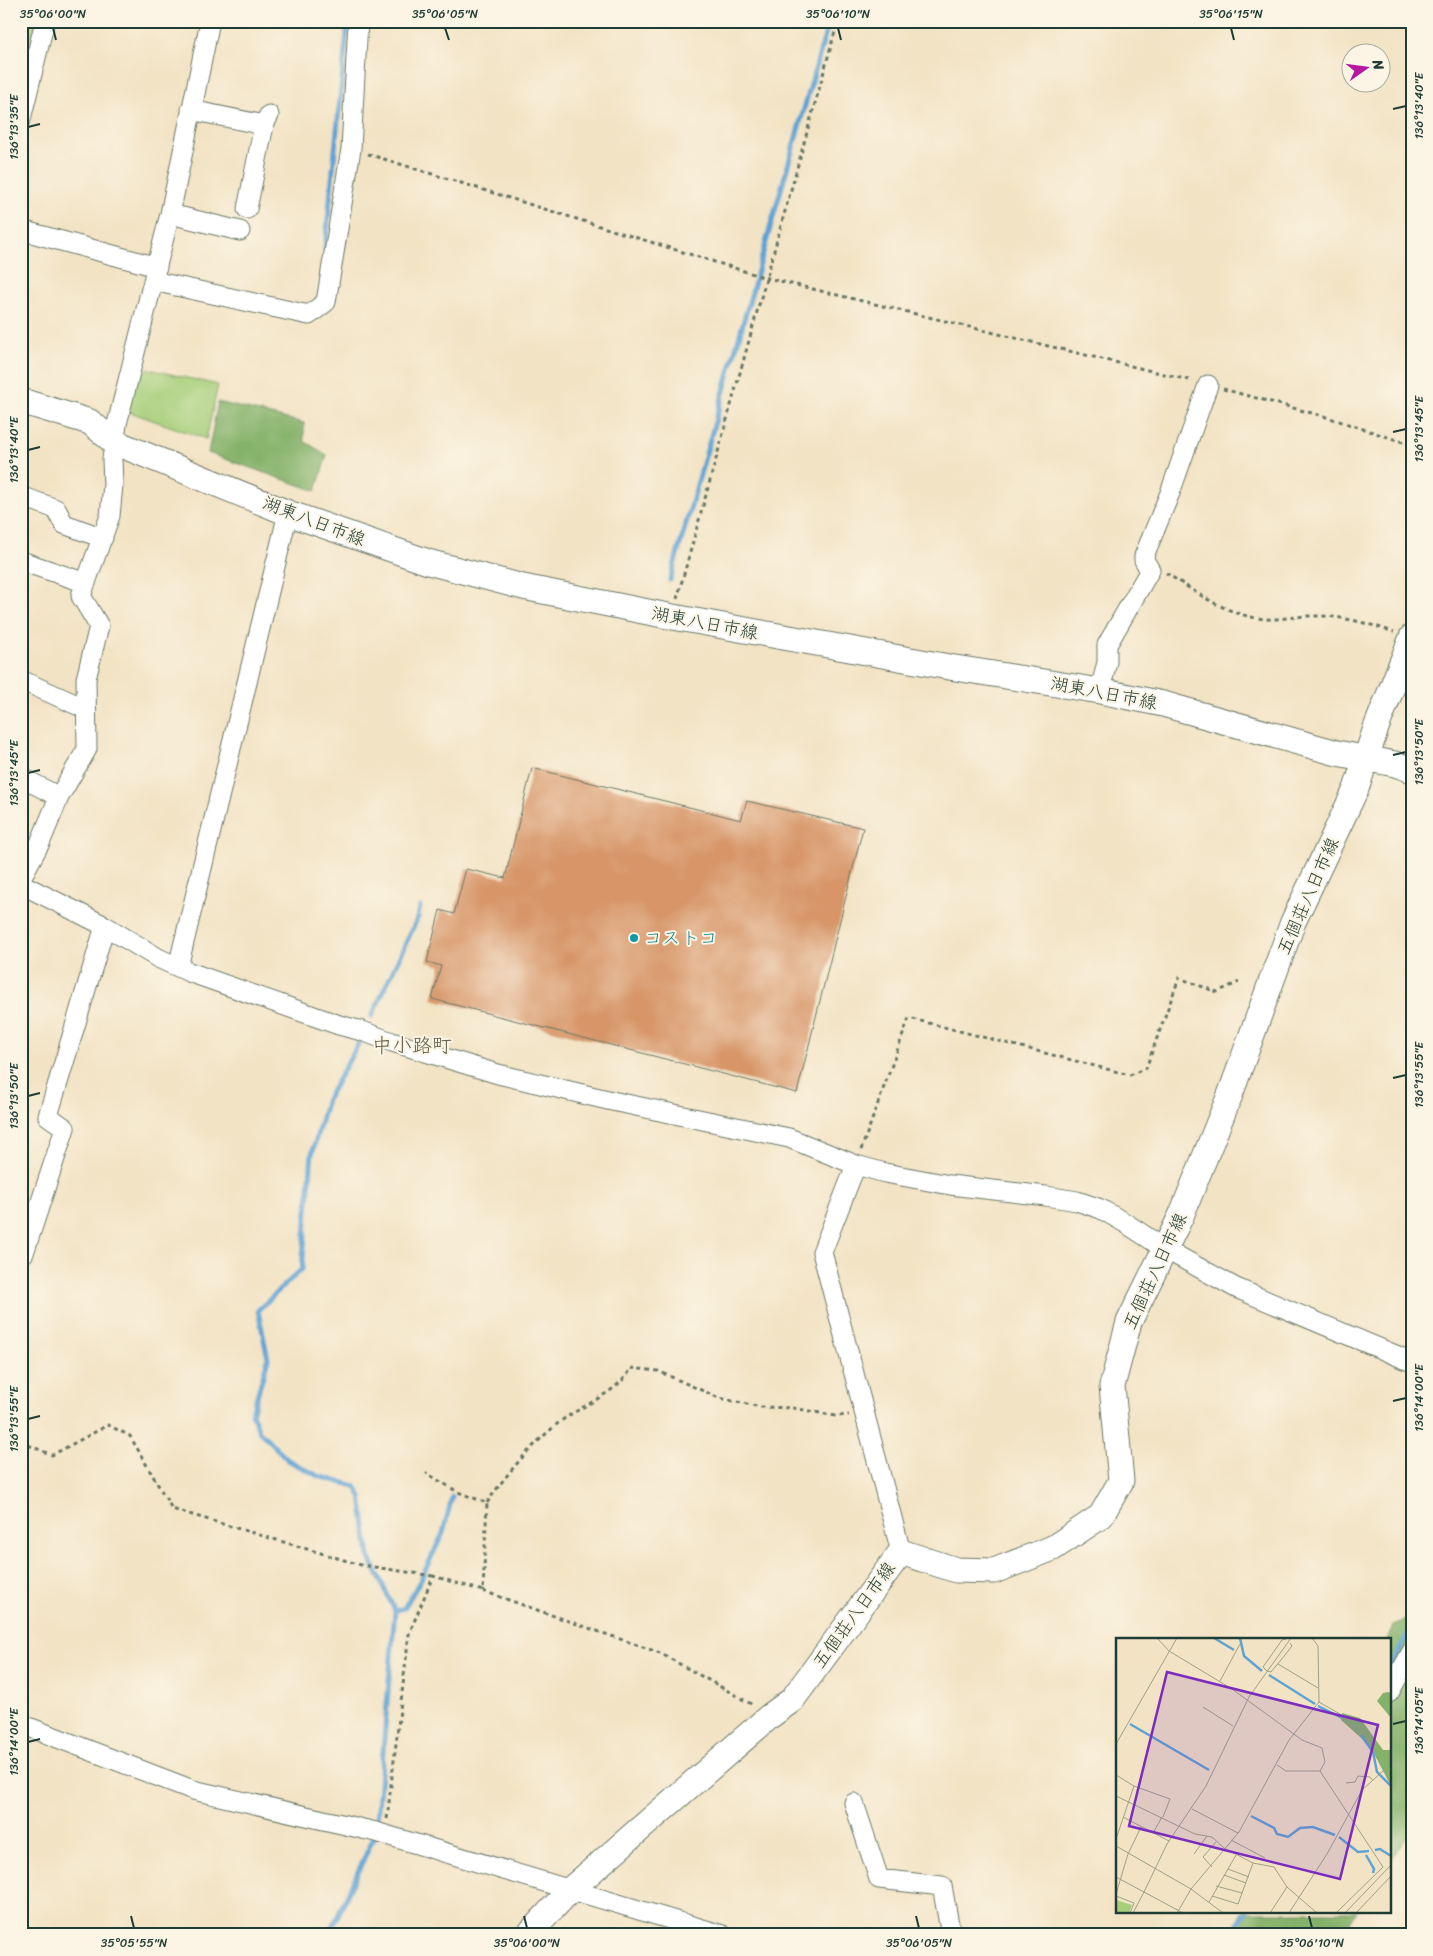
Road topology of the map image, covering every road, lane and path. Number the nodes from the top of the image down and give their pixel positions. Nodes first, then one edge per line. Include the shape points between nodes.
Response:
1 (45, 21) edge
2 (210, 21) edge
3 (358, 21) edge
4 (838, 21) edge
5 (22, 110) edge
6 (191, 110) junction
7 (351, 149) junction
8 (247, 209) dead end
9 (170, 214) junction
10 (21, 230) edge
11 (240, 231) dead end
12 (155, 274) junction
13 (764, 277) junction
14 (1208, 385) junction
15 (21, 401) edge
16 (114, 442) junction
17 (1412, 445) edge
18 (21, 496) edge
19 (288, 513) junction
20 (103, 538) junction
21 (1144, 560) junction
22 (21, 561) edge
23 (86, 583) junction
24 (672, 617) junction
25 (1412, 637) edge
26 (21, 680) edge
27 (1100, 691) junction
28 (86, 708) junction
29 (1366, 759) junction
30 (1412, 770) edge
31 (21, 777) edge
32 (59, 797) junction
33 (21, 878) edge
34 (21, 884) edge
35 (105, 926) junction
36 (178, 967) junction
37 (1239, 982) dead end
38 (858, 1158) junction
39 (1165, 1249) junction
40 (24, 1253) dead end
41 (1412, 1362) edge
42 (865, 1413) junction
43 (21, 1442) edge
44 (426, 1473) dead end
45 (487, 1503) junction
46 (901, 1552) junction
47 (433, 1576) junction
48 (483, 1591) junction
49 (1412, 1651) edge
50 (1390, 1691) edge
51 (770, 1716) junction
52 (21, 1724) edge
53 (854, 1803) dead end
54 (385, 1834) junction
55 (571, 1889) junction
56 (528, 1935) edge
57 (723, 1935) edge
58 (951, 1935) edge

1 - 5 street
2 - 6 street
3 - 7 street
4 - 13 path
6 - 8 street via 266,120
6 - 9 street
7 - 12 street via 326,302 309,315
7 - 13 path
9 - 11 street
9 - 12 street
10 - 12 street
12 - 16 street
13 - 14 path
13 - 24 path
14 - 17 path via 1330,418
14 - 21 street
15 - 16 main road, 湖東八日市線 via 90,422
16 - 19 main road, 湖東八日市線
16 - 20 street via 110,516
18 - 20 street via 56,509 64,524
19 - 24 main road, 湖東八日市線 via 428,562 523,587
19 - 36 street
20 - 23 street
21 - 25 path via 1232,612 1265,619 1312,616 1352,619
21 - 27 street via 1150,570 1107,645 1107,662
22 - 23 street
23 - 28 street via 81,596 99,626 86,679
24 - 27 main road, 湖東八日市線
25 - 29 main road, 五個荘八日市線
26 - 28 street
27 - 29 main road, 湖東八日市線 via 1163,704
28 - 32 street via 87,749
29 - 30 main road, 湖東八日市線
29 - 39 main road, 五個荘八日市線 via 1356,788 1294,922 1203,1164
31 - 32 street
32 - 33 street
34 - 35 street
35 - 36 street
35 - 40 street via 48,1116 66,1128
36 - 38 street via 339,1026 498,1074 789,1138
37 - 38 path via 1217,992 1179,978 1146,1068 1130,1075 909,1018
38 - 39 street via 915,1180 1046,1196 1101,1209
38 - 42 street via 822,1252
39 - 41 street via 1236,1288
39 - 46 main road, 五個荘八日市線 via 1129,1322 1112,1386 1121,1481 1101,1516 1053,1548 994,1571 956,1570
42 - 45 path via 836,1416 793,1408 761,1407 719,1398 658,1371 631,1368 628,1375 609,1390 558,1423 539,1440
42 - 46 street
43 - 47 path via 52,1456 108,1425 130,1436 172,1509 362,1565
44 - 45 path via 458,1492
45 - 48 path
46 - 51 main road, 五個荘八日市線 via 792,1700
47 - 48 path
47 - 54 path via 409,1634
48 - 51 path via 660,1653
49 - 50 street
51 - 55 main road, 五個荘八日市線
52 - 54 street via 193,1790
53 - 58 street via 879,1879 942,1886
54 - 55 street
55 - 56 main road, 五個荘八日市線
55 - 57 street

